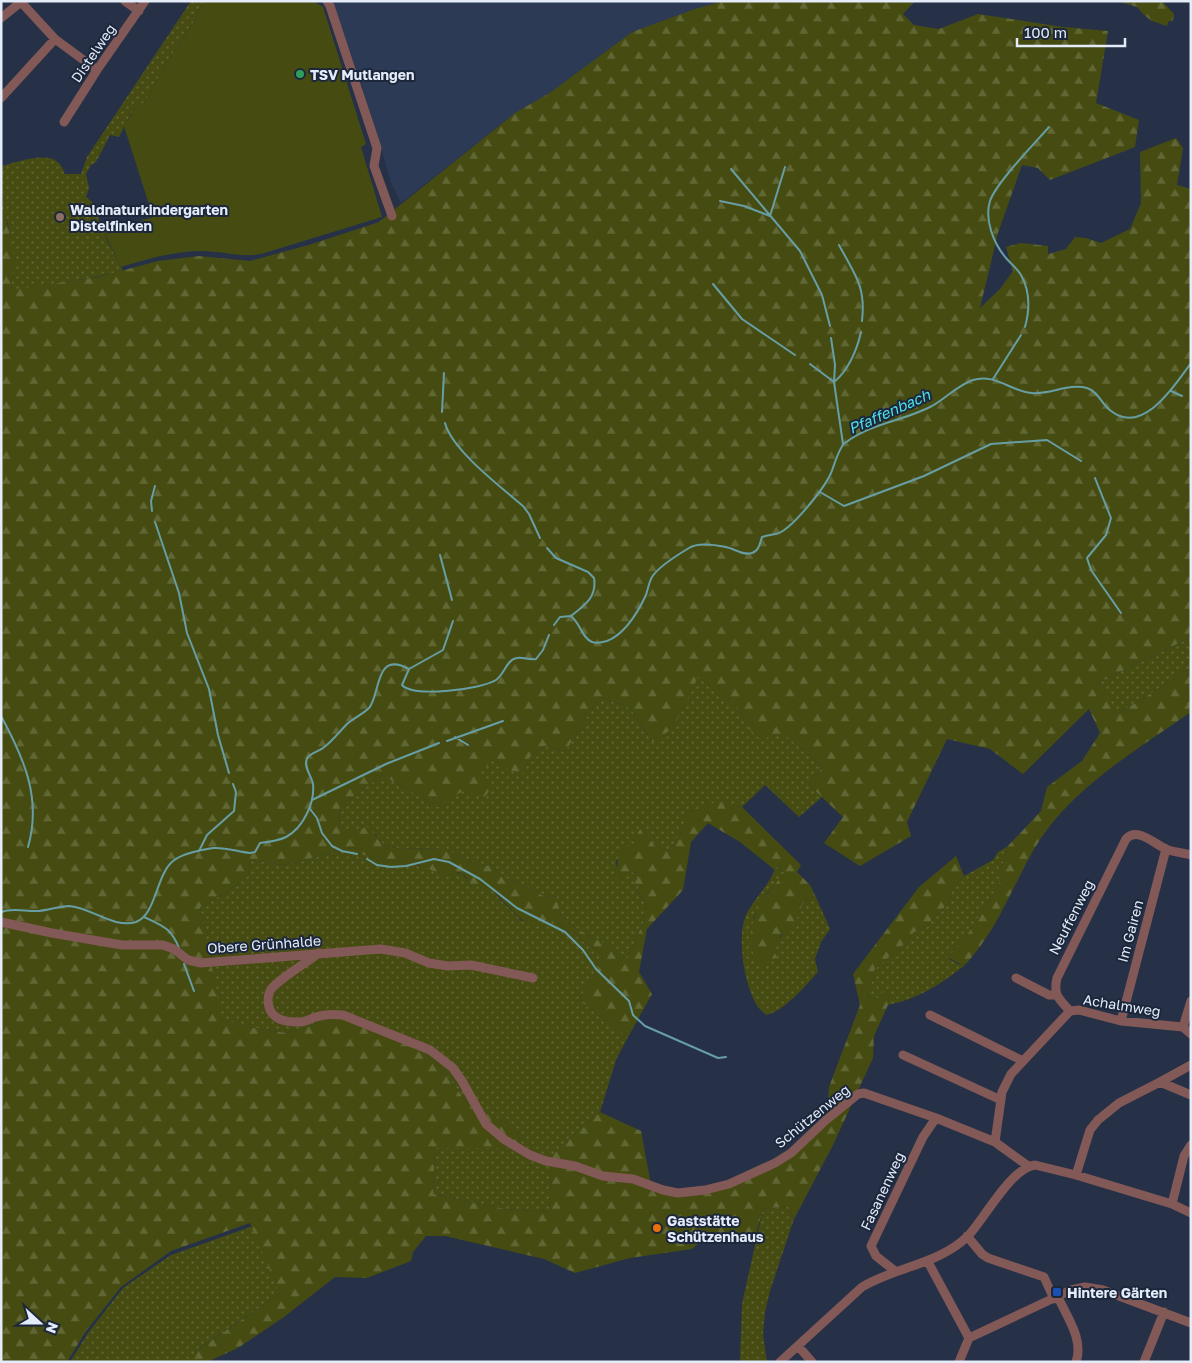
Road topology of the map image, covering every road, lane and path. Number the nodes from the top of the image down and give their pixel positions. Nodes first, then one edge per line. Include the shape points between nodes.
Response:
1 (126, 1) edge
2 (145, 1) edge
3 (327, 1) edge
4 (20, 2) edge
5 (139, 11) junction
6 (1, 18) edge
7 (55, 39) junction
8 (97, 70) junction
9 (1, 98) edge
10 (64, 122) dead end
11 (392, 216) dead end
12 (1166, 849) junction
13 (1191, 855) edge
14 (1, 922) edge
15 (319, 953) junction
16 (533, 978) dead end
17 (1016, 978) dead end
18 (1056, 995) junction
19 (1191, 1001) edge
20 (1070, 1011) junction
21 (930, 1015) dead end
22 (1121, 1021) junction
23 (1183, 1027) junction
24 (1191, 1034) edge
25 (903, 1056) dead end
26 (1022, 1061) junction
27 (1191, 1065) edge
28 (1160, 1082) junction
29 (1191, 1095) edge
30 (1001, 1100) junction
31 (936, 1118) junction
32 (995, 1142) junction
33 (1191, 1145) edge
34 (1028, 1166) junction
35 (1076, 1175) junction
36 (1172, 1204) junction
37 (1191, 1213) edge
38 (968, 1236) junction
39 (928, 1262) junction
40 (895, 1271) junction
41 (1056, 1298) junction
42 (1164, 1312) junction
43 (1191, 1323) edge
44 (969, 1338) junction
45 (798, 1346) junction
46 (780, 1362) edge
47 (812, 1362) edge
48 (960, 1362) edge
49 (1076, 1362) edge
50 (1144, 1362) edge

1 - 5 street
2 - 5 street, Distelweg
3 - 11 street via 378,148 374,166
4 - 6 street
4 - 7 street
5 - 8 street, Distelweg
7 - 8 street
7 - 9 street
8 - 10 street, Distelweg
12 - 13 street
12 - 18 street, Neuffenweg via 1139,834 1129,835 1064,962 1057,978
12 - 22 street, Im Gairen
14 - 15 street, Obere Grünhalde via 122,944 163,944 188,960 201,963
15 - 16 street, Obere Grünhalde via 381,949 405,953 429,963 470,965
15 - 31 street, Schützenweg via 270,991 268,1003 273,1015 281,1020 305,1022 330,1014 343,1015 430,1050 453,1068 486,1124 505,1140 546,1161 575,1166 603,1176 633,1179 678,1193 729,1184 768,1166 791,1153 858,1094 864,1093
17 - 18 street
18 - 20 street
19 - 23 street
20 - 22 street, Achalmweg via 1080,1010
20 - 26 street, Achalmweg
21 - 26 street
22 - 23 street, Achalmweg
23 - 24 street
25 - 30 street
26 - 30 street, Achalmweg via 1011,1074
27 - 28 street
28 - 29 street
28 - 35 street via 1119,1102 1098,1120 1090,1130
30 - 32 street, Achalmweg
31 - 32 street, Schützenweg
31 - 40 street, Fasanenweg via 923,1137 872,1246 876,1256
32 - 34 street, Schützenweg
33 - 36 street via 1184,1156
34 - 35 street
34 - 38 street via 1012,1179
35 - 36 street
36 - 37 street
38 - 39 street
38 - 41 street via 988,1258 1044,1277
39 - 40 street
39 - 44 street
40 - 45 street via 862,1287
41 - 42 street via 1078,1288 1090,1287
41 - 44 street
41 - 49 street via 1079,1343
42 - 43 street
42 - 50 street
44 - 48 street
45 - 46 street
45 - 47 street

